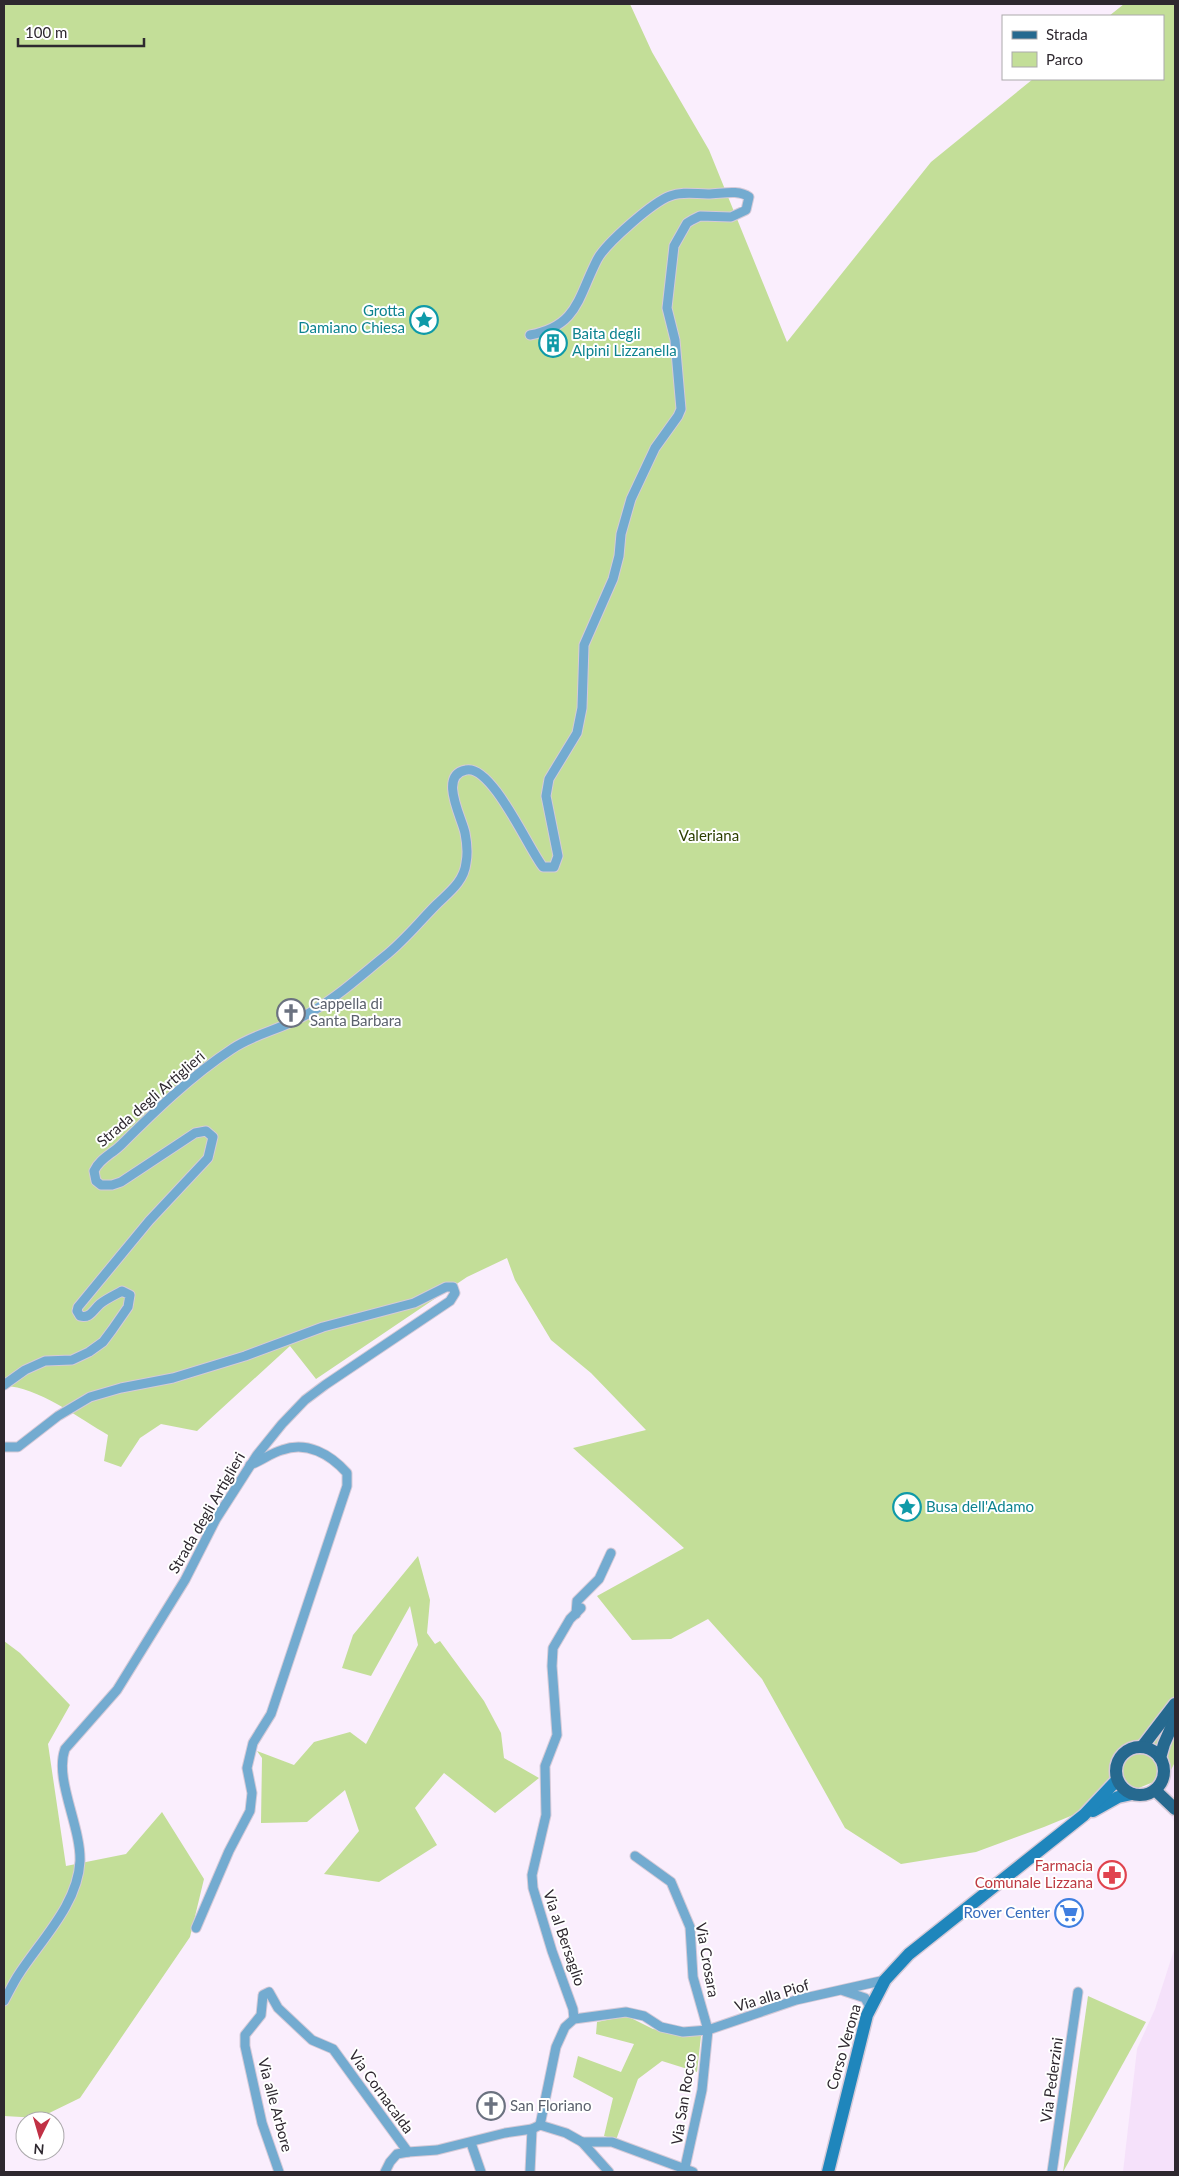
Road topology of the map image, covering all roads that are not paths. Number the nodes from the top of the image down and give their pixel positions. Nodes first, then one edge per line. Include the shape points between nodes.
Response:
1 (530, 335) dead end
2 (4, 1385) edge
3 (4, 1446) edge
4 (250, 1465) junction
5 (611, 1553) dead end
6 (1175, 1704) edge
7 (1175, 1719) edge
8 (1142, 1747) junction
9 (1160, 1758) junction
10 (1117, 1780) junction
11 (1155, 1790) junction
12 (1132, 1794) junction
13 (1175, 1809) edge
14 (1084, 1815) junction
15 (635, 1856) dead end
16 (196, 1928) dead end
17 (885, 1980) junction
18 (863, 1986) junction
19 (844, 1991) junction
20 (1078, 1992) dead end
21 (4, 2001) edge
22 (870, 2002) junction
23 (574, 2019) junction
24 (708, 2030) junction
25 (245, 2046) joint
26 (536, 2127) junction
27 (582, 2142) junction
28 (472, 2143) junction
29 (408, 2152) junction
30 (687, 2171) edge
31 (279, 2172) edge
32 (385, 2172) edge
33 (481, 2172) edge
34 (530, 2172) edge
35 (609, 2172) edge
36 (828, 2172) edge
37 (1052, 2172) edge

1 - 2 street, Strada degli Artiglieri via 560,325 576,304 605,249 663,199 682,193 736,192 749,197 746,210 736,215 700,216 687,223 674,246 667,308 675,340 681,409 655,448 631,499 621,534 614,579 584,645 582,708 577,733 549,779 546,796 558,856 554,867 543,867 512,814 491,786 477,772 462,772 452,785 467,850 466,865 456,886 409,935 368,969 314,1010 232,1048 187,1083 100,1162 94,1171 96,1181 101,1185 112,1185 195,1133 206,1131 213,1137 208,1158 149,1221 78,1307 77,1311 84,1317 122,1291 130,1295 128,1307 102,1342 72,1360 44,1361 24,1370
3 - 4 street, Strada degli Artiglieri via 18,1447 58,1416 90,1397 174,1378 324,1327 414,1303 446,1287 453,1287 455,1293 450,1301 305,1400
4 - 16 street via 280,1450 300,1445 338,1462 347,1473 347,1486 271,1714 253,1743 247,1768 252,1793 250,1810 228,1851
4 - 21 street, Strada degli Artiglieri via 216,1520 185,1580 117,1690 65,1749 61,1759 63,1776 74,1818 80,1861 76,1884 65,1907 17,1976
5 - 23 street, Via al Bersaglio via 603,1560 595,1584 577,1601 578,1611 553,1648 557,1735 545,1766 546,1815 532,1875 552,1951 574,2009
6 - 8 main road
7 - 9 main road
8 - 9 main road
8 - 10 main road via 1120,1756
9 - 11 main road via 1163,1775
10 - 12 main road
10 - 14 main road
11 - 12 main road
11 - 13 main road
12 - 14 main road via 1118,1797
14 - 17 main road, Corso Verona via 909,1954
15 - 24 street, Via Crosara via 671,1882 690,1927 693,1977
17 - 18 street, Via alla Piof
17 - 22 main road, Corso Verona
18 - 19 street, Via alla Piof
18 - 22 street via 870,1990
19 - 22 street, Via alla Piof
19 - 24 street, Via alla Piof via 796,2000
20 - 37 street, Via Pederzini
22 - 36 main road, Corso Verona
23 - 24 street, Via alla Piof via 626,2012 644,2016 660,2028 683,2032
23 - 26 street via 565,2027 556,2047
24 - 30 street, Via San Rocco via 702,2090
25 - 29 street, Via Cornacalda via 245,2035 261,2015 263,1995 269,1992 278,2008 312,2040 333,2049
25 - 31 street, Via alle Arbore via 262,2123
26 - 27 street via 566,2134
26 - 28 street
26 - 34 street
27 - 30 street via 612,2142
27 - 35 street
28 - 29 street
28 - 33 street
29 - 32 street via 397,2154

